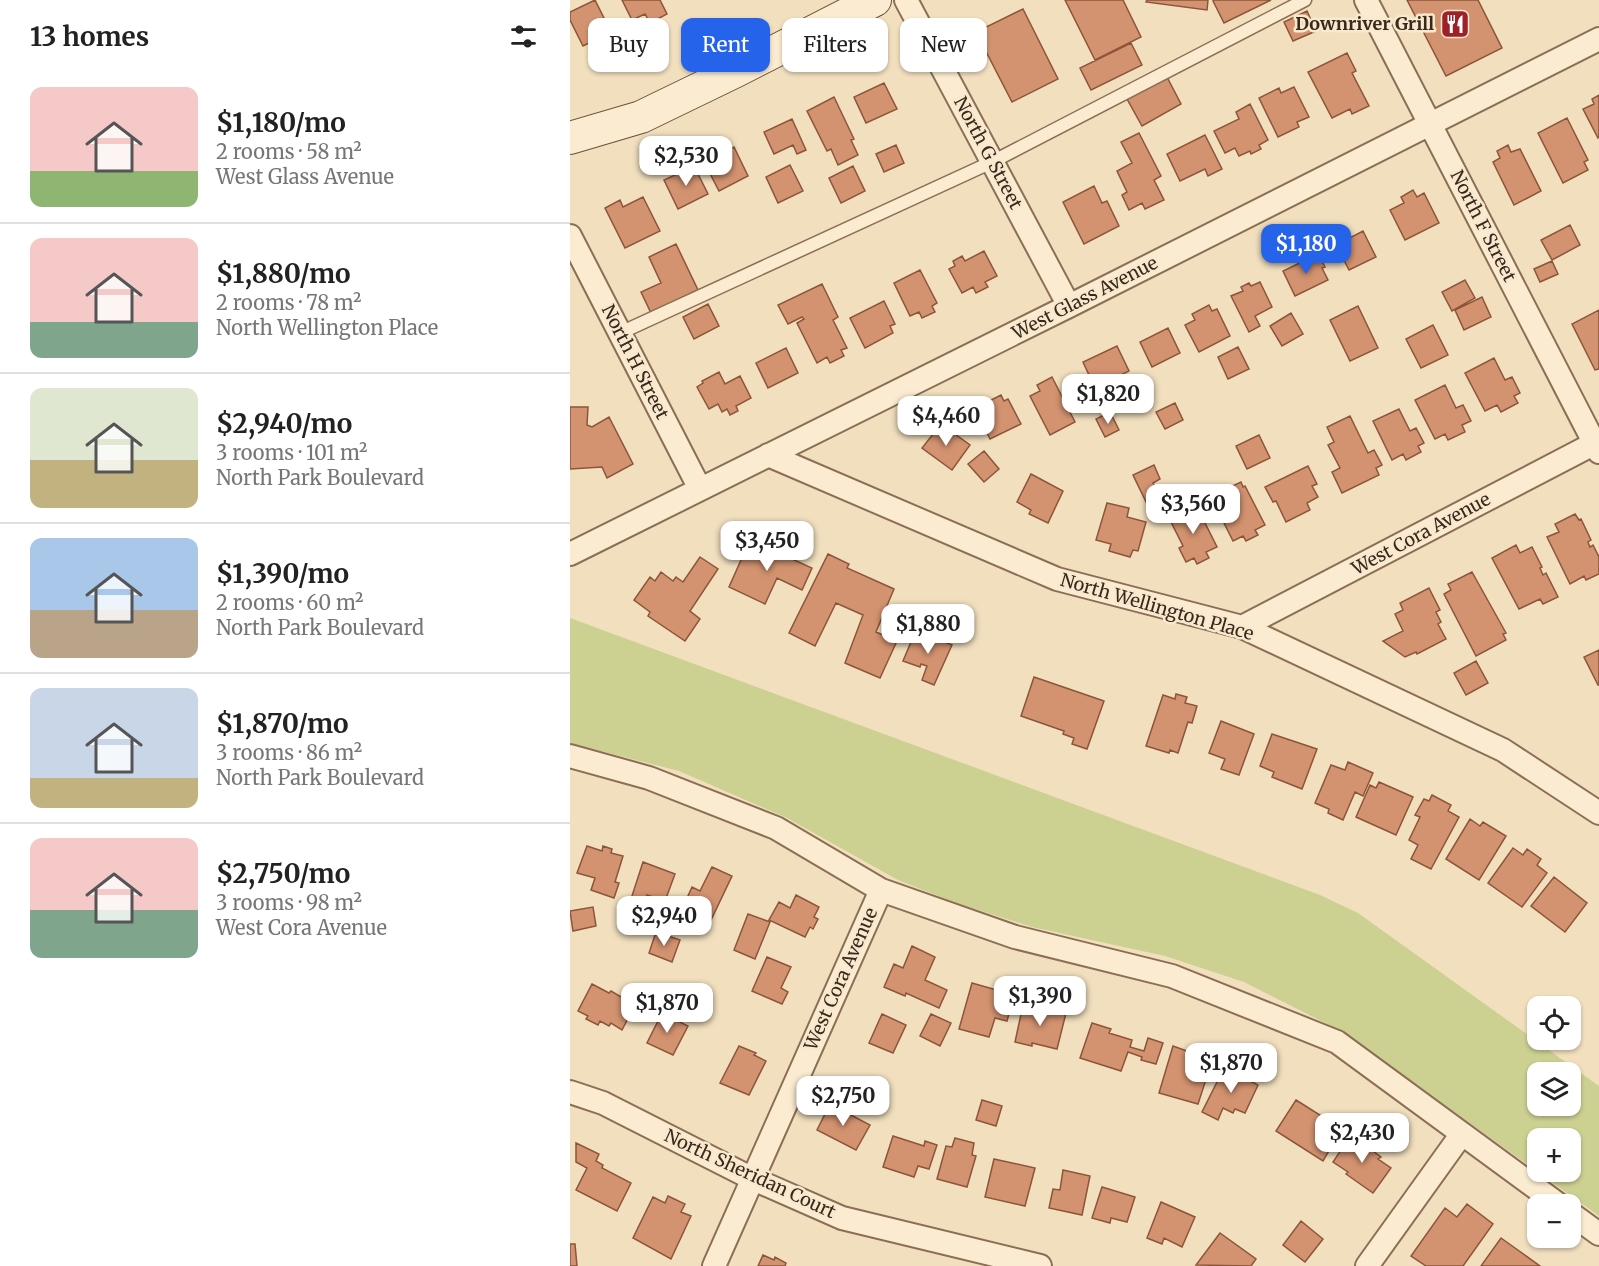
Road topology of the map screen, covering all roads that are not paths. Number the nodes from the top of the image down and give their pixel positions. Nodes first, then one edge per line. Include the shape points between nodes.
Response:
1 (875, 0) edge
2 (906, 0) edge
3 (1305, 0) edge
4 (1366, 0) edge
5 (1599, 39) edge
6 (1431, 124) junction
7 (570, 138) edge
8 (992, 162) junction
9 (570, 236) edge
10 (1069, 306) junction
11 (620, 333) junction
12 (1598, 445) edge
13 (768, 455) junction
14 (700, 489) junction
15 (570, 554) edge
16 (1242, 627) junction
17 (570, 756) edge
18 (1599, 813) edge
19 (881, 890) junction
20 (570, 1092) edge
21 (1461, 1135) junction
22 (751, 1179) junction
23 (1544, 1194) edge
24 (1581, 1221) edge
25 (1599, 1234) edge
26 (714, 1266) edge
27 (1040, 1266) edge
28 (1367, 1266) edge

1 - 7 main road via 641,117
2 - 8 street, North G Street
3 - 8 lane
4 - 6 street, North F Street
5 - 6 street, West Glass Avenue
6 - 10 street, West Glass Avenue
6 - 12 street, North F Street
8 - 10 street, North G Street
8 - 11 lane
9 - 11 street, North H Street
10 - 13 street, West Glass Avenue
11 - 14 street, North H Street
12 - 16 street, West Cora Avenue
13 - 14 street, West Glass Avenue
13 - 16 street, North Wellington Place via 1057,579
14 - 15 street, West Glass Avenue
16 - 18 street, North Wellington Place via 1503,750
17 - 19 street via 649,778 776,828
19 - 21 street via 1015,938 1172,976 1337,1042
19 - 22 street, West Cora Avenue
20 - 22 street, North Sheridan Court via 603,1103
21 - 23 street
21 - 28 street
22 - 26 street, West Cora Avenue
22 - 27 street, North Sheridan Court via 842,1218
24 - 25 street

